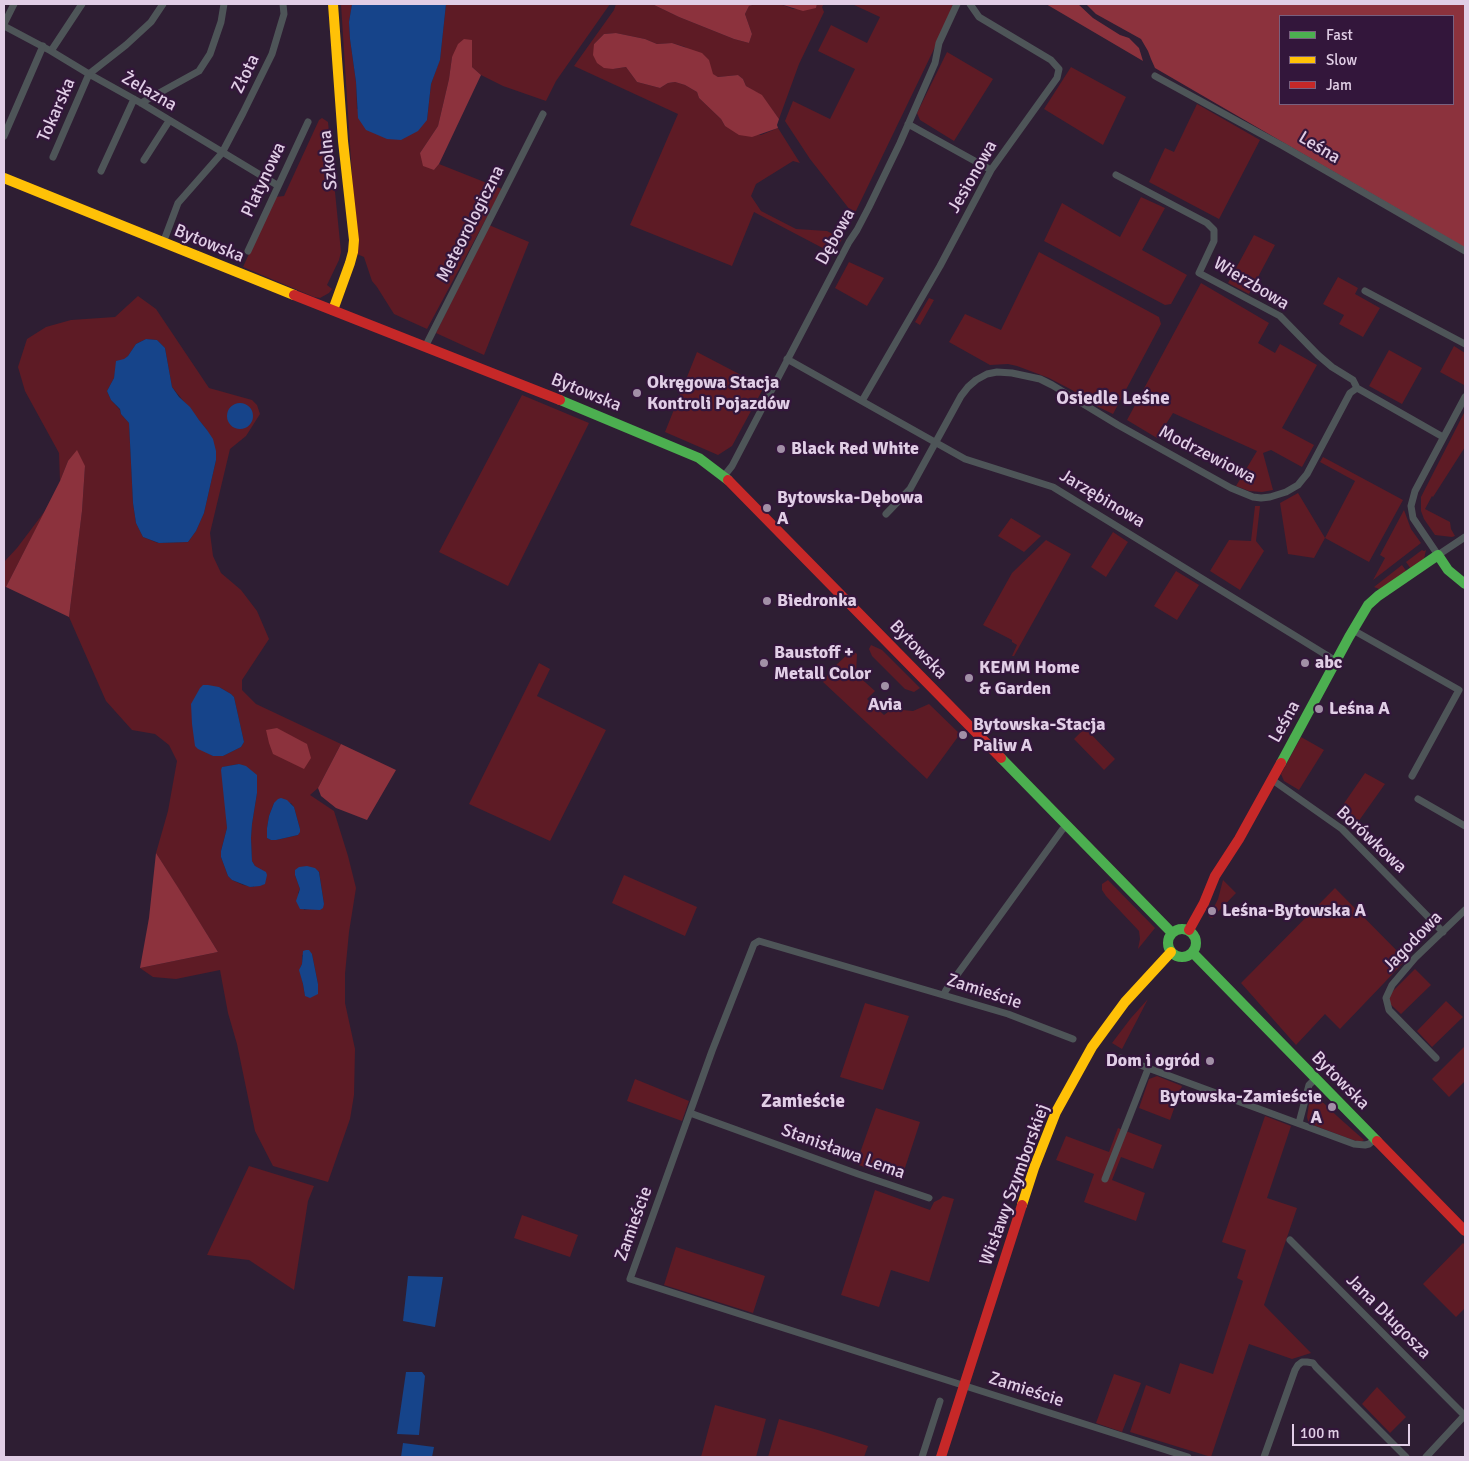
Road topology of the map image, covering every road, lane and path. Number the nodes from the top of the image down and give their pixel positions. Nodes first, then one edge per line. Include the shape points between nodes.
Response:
1 (14, 4) edge
2 (82, 4) edge
3 (163, 4) edge
4 (224, 4) edge
5 (283, 4) edge
6 (333, 4) edge
7 (957, 4) edge
8 (970, 4) edge
9 (4, 25) edge
10 (42, 46) junction
11 (51, 51) junction
12 (89, 74) junction
13 (1156, 76) dead end
14 (137, 101) junction
15 (542, 114) dead end
16 (169, 121) junction
17 (308, 122) dead end
18 (908, 124) junction
19 (4, 136) edge
20 (222, 153) junction
21 (52, 157) dead end
22 (144, 160) dead end
23 (991, 170) junction
24 (101, 172) dead end
25 (1116, 175) dead end
26 (4, 178) edge
27 (277, 185) junction
28 (163, 243) junction
29 (248, 251) dead end
30 (1465, 251) edge
31 (1365, 291) dead end
32 (333, 310) junction
33 (1465, 344) edge
34 (425, 347) junction
35 (788, 359) junction
36 (1357, 388) junction
37 (1465, 397) edge
38 (862, 401) junction
39 (1443, 437) junction
40 (936, 443) junction
41 (724, 476) junction
42 (886, 514) dead end
43 (1465, 537) edge
44 (1438, 555) junction
45 (1465, 584) edge
46 (1353, 630) junction
47 (1336, 661) junction
48 (1412, 776) dead end
49 (1272, 779) junction
50 (1418, 799) dead end
51 (1067, 825) junction
52 (1465, 826) edge
53 (1465, 910) edge
54 (1188, 930) junction
55 (1443, 932) junction
56 (1172, 933) junction
57 (1171, 952) junction
58 (1193, 953) junction
59 (944, 994) junction
60 (1074, 1039) dead end
61 (1121, 1058) dead end
62 (1436, 1058) dead end
63 (1148, 1069) junction
64 (1315, 1079) junction
65 (690, 1113) junction
66 (1299, 1123) junction
67 (1375, 1139) junction
68 (1105, 1179) dead end
69 (929, 1198) dead end
70 (1465, 1231) edge
71 (1290, 1240) dead end
72 (964, 1386) junction
73 (940, 1402) dead end
74 (1465, 1416) edge
75 (1175, 1455) edge
76 (922, 1457) edge
77 (941, 1457) edge
78 (1188, 1457) edge
79 (1264, 1457) edge
80 (1406, 1457) edge
81 (1426, 1457) edge

1 - 9 street
2 - 11 street
3 - 12 street via 151,22
4 - 14 street via 210,54 199,71
5 - 20 street, Złota via 284,14 272,54
6 - 32 main road, Szkolna via 354,240 350,263
7 - 18 street, Dębowa
8 - 23 street, Jesionowa via 979,17 1051,60 1059,70 1057,78
9 - 10 street, Żelazna
10 - 11 street, Żelazna
10 - 19 street
11 - 12 street, Żelazna
12 - 14 street, Żelazna
12 - 21 street, Tokarska
13 - 30 street, Leśna
14 - 16 street, Żelazna
14 - 24 street
15 - 34 street, Meteorologiczna
16 - 20 street, Żelazna
16 - 22 street
17 - 27 street, Platynowa
18 - 23 street
18 - 35 street, Dębowa via 857,230
20 - 27 street, Żelazna
20 - 28 street, Złota via 178,203
23 - 38 street, Jesionowa
25 - 36 street, Wierzbowa via 1207,223 1214,230 1214,241 1199,273 1280,316 1325,361 1353,380
26 - 28 main road, Bytowska
27 - 29 street, Platynowa
28 - 32 main road, Bytowska
31 - 33 street
32 - 34 main road, Bytowska
34 - 41 main road, Bytowska via 682,450
35 - 38 street, Jarzębinowa
35 - 41 street, Dębowa
36 - 39 street
36 - 40 street, Modrzewiowa via 1350,393 1307,474 1298,485 1270,497 1261,498 1232,488 1052,385 1012,372 987,374 968,387
37 - 39 street
38 - 40 street, Jarzębinowa
39 - 44 street via 1415,491 1411,506 1413,518
40 - 42 street, Modrzewiowa via 910,489
40 - 47 street, Jarzębinowa via 976,463 1053,486
41 - 51 main road, Bytowska
43 - 44 street, Leśna
44 - 45 main road via 1448,570
44 - 46 main road, Leśna via 1374,598
46 - 47 main road, Leśna
46 - 48 street via 1459,690
47 - 49 main road, Leśna
49 - 54 main road, Leśna
49 - 55 street, Borówkowa via 1342,829
50 - 52 street
51 - 56 main road, Bytowska
51 - 59 street
53 - 55 street, Jagodowa
54 - 56 main road via 1179,929
54 - 58 main road via 1196,941
55 - 62 street, Jagodowa via 1415,958 1392,985 1386,998 1389,1010
56 - 57 main road via 1168,942
57 - 58 main road via 1182,957
57 - 72 main road, Wisławy Szymborskiej via 1125,1002 1092,1046 1056,1112 1034,1168
58 - 64 main road, Bytowska
59 - 60 street, Zamieście
59 - 65 street, Zamieście via 759,941 754,944 747,960
61 - 63 street
63 - 66 street
63 - 68 street
64 - 66 street via 1309,1085
64 - 67 main road, Bytowska
65 - 69 street, Stanisława Lema
65 - 72 street, Zamieście via 630,1280
66 - 67 street via 1354,1144 1366,1145
67 - 70 main road, Bytowska
71 - 74 street, Jana Długosza
72 - 75 street, Zamieście
72 - 77 main road, Wisławy Szymborskiej
73 - 76 street
74 - 81 street
75 - 78 street, Zamieście
79 - 80 street via 1295,1370 1302,1362 1307,1362 1313,1363

